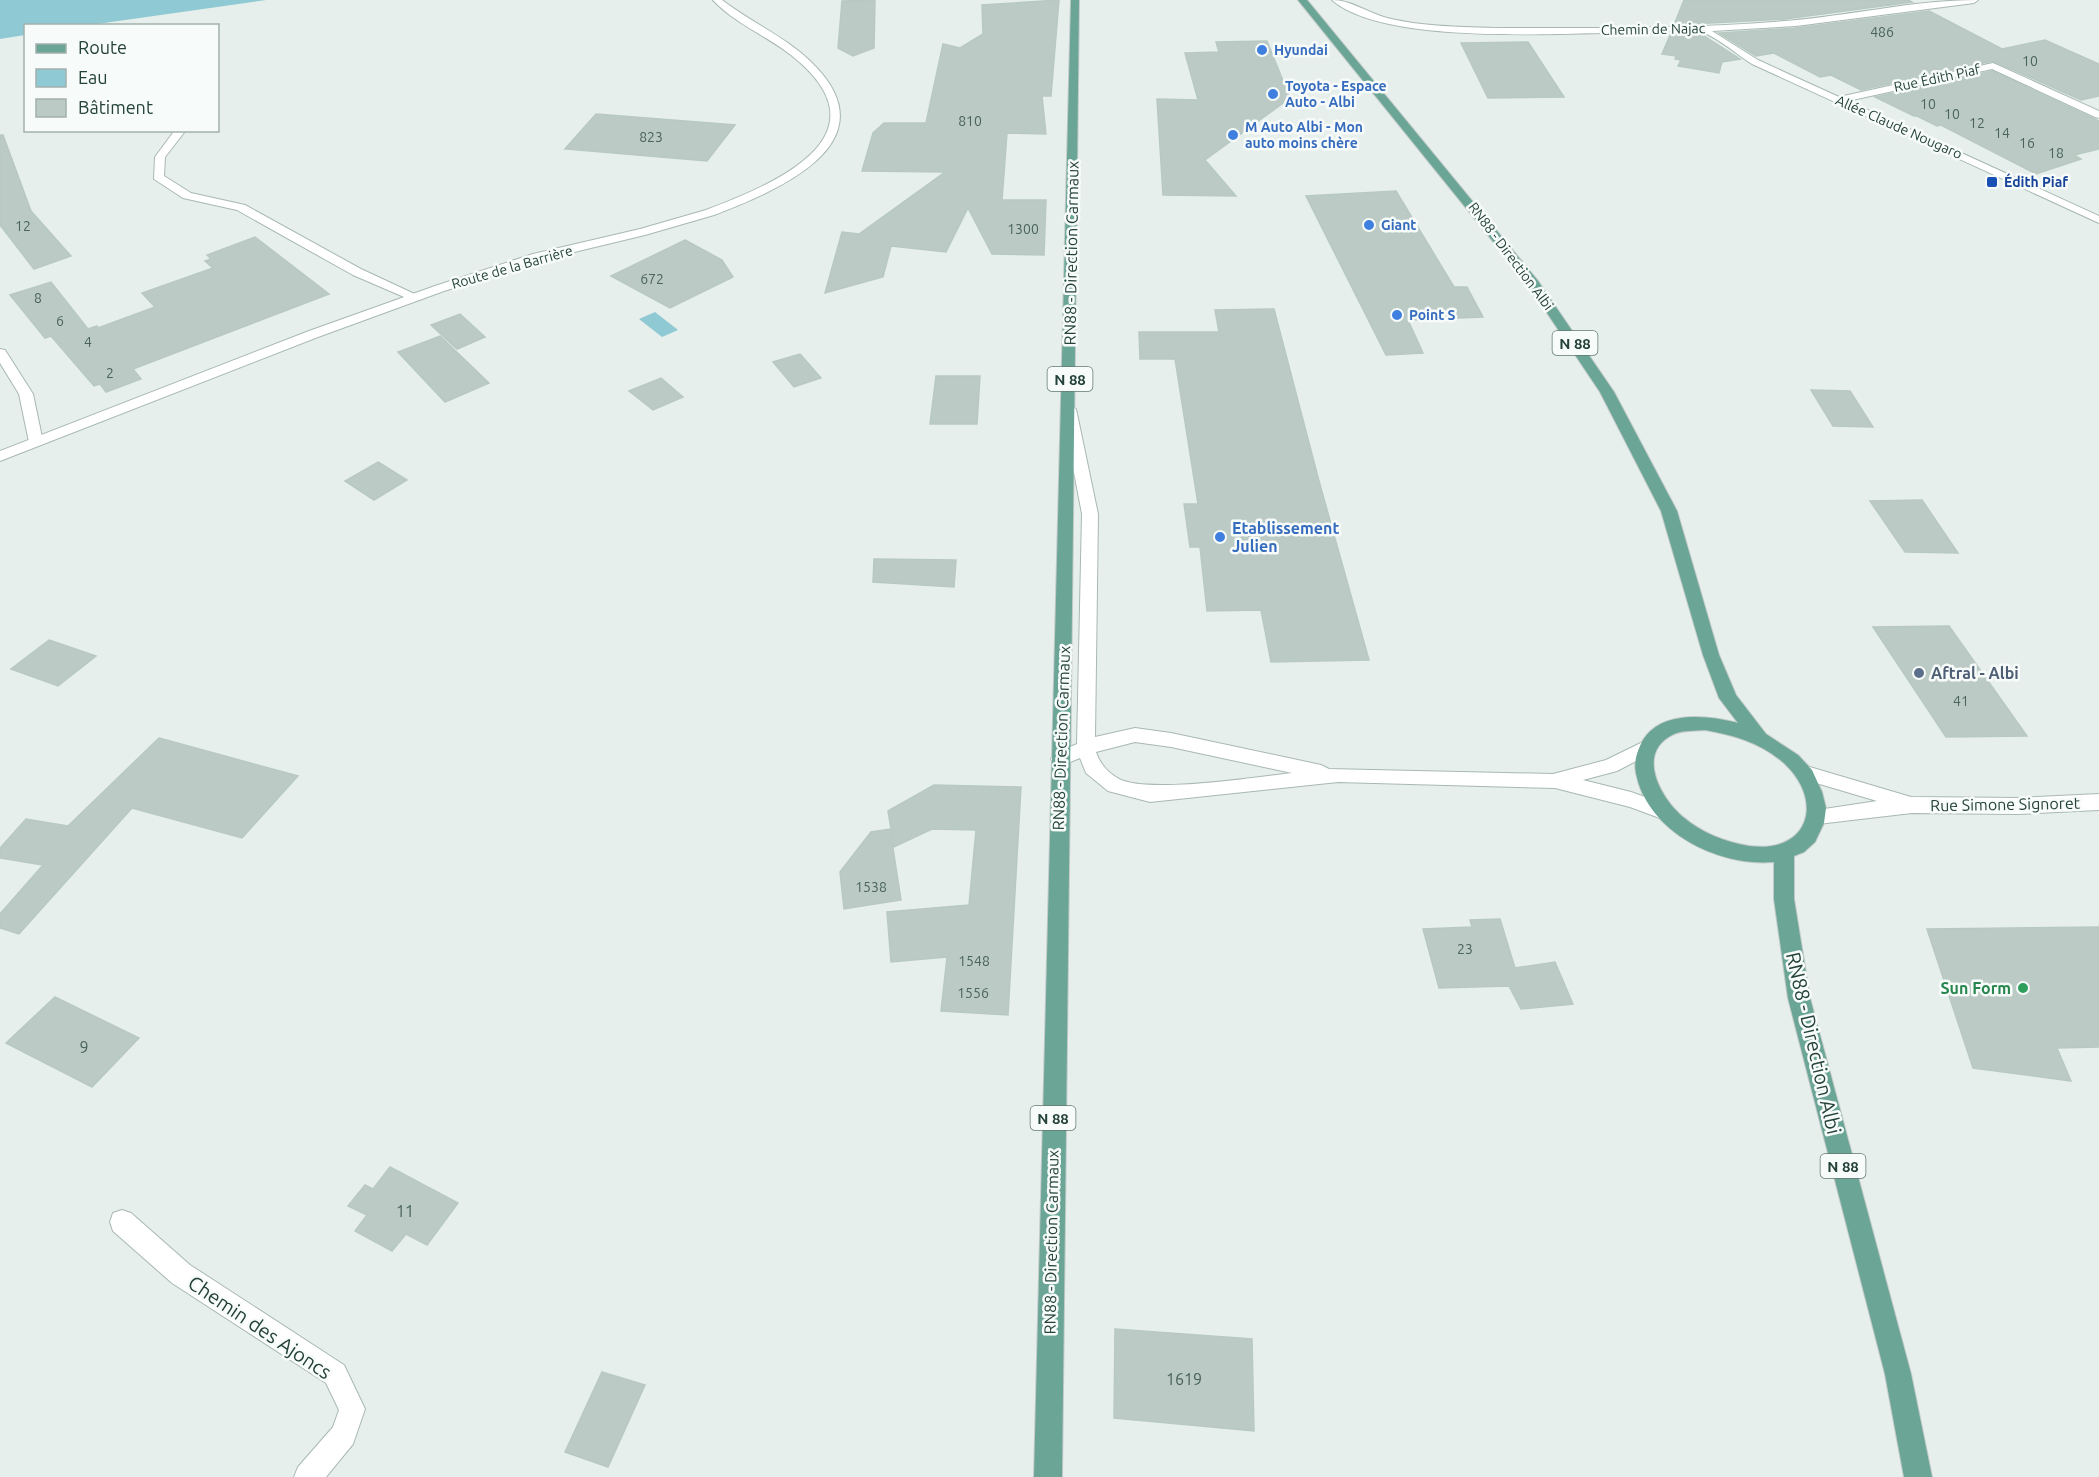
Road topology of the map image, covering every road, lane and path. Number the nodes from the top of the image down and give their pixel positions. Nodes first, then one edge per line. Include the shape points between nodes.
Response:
1 (717, 0) edge
2 (1076, 0) edge
3 (1302, 0) edge
4 (1336, 0) edge
5 (1891, 0) edge
6 (1974, 0) edge
7 (1904, 9) junction
8 (1702, 28) junction
9 (1839, 100) junction
10 (2099, 114) edge
11 (179, 132) edge
12 (2099, 220) edge
13 (415, 297) junction
14 (0, 353) edge
15 (15, 375) junction
16 (0, 381) edge
17 (1069, 407) junction
18 (36, 442) junction
19 (0, 456) edge
20 (1759, 737) junction
21 (1649, 746) junction
22 (1086, 748) junction
23 (1060, 759) junction
24 (1803, 772) junction
25 (1338, 775) junction
26 (1555, 781) junction
27 (2099, 802) edge
28 (1912, 804) junction
29 (1665, 812) junction
30 (1818, 816) junction
31 (1784, 852) junction
32 (122, 1222) dead end
33 (308, 1477) edge
34 (1048, 1477) edge
35 (1918, 1477) edge

1 - 13 street, Route de la Barrière via 809,63 829,86 836,106 835,127 824,147 809,162 776,184 727,206 667,226 507,266
2 - 17 main road, RN88 - Direction Carmaux / N 88
3 - 20 main road, RN88 - Direction Albi / N 88 via 1534,284 1607,392 1669,511 1711,655 1728,698
4 - 8 street, Chemin de Najac via 1371,15 1416,26 1477,31
5 - 7 street
6 - 7 street, Chemin de Najac
7 - 8 street, Chemin de Najac
8 - 9 street, Allée Claude Nougaro via 1755,62
9 - 10 street, Rue Édith Piaf via 1993,66
9 - 12 street, Allée Claude Nougaro
11 - 13 street via 160,157 158,177 187,196 241,207 357,272
13 - 18 street, Route de la Barrière
14 - 15 street
15 - 16 street
15 - 18 street via 26,394
17 - 22 street via 1090,514
17 - 23 main road, RN88 - Direction Carmaux / N 88
18 - 19 street, Route de la Barrière
20 - 21 main road via 1705,723 1681,725 1662,733
20 - 24 main road
21 - 26 street via 1611,766
21 - 29 main road via 1644,766 1649,789
22 - 23 street
22 - 25 street via 1136,735
22 - 25 street via 1092,768 1115,786 1150,794
23 - 34 main road, RN88 - Direction Carmaux / N 88
24 - 28 street, Rue Simone Signoret
24 - 30 main road via 1816,795
25 - 26 street
26 - 29 street
27 - 28 street, Rue Simone Signoret via 2019,806
28 - 30 street, Rue Simone Signoret
29 - 31 main road via 1685,829 1726,849 1761,855
30 - 31 main road via 1813,832 1801,844
31 - 35 main road, RN88 - Direction Albi / N 88 via 1784,899 1799,998 1898,1374
32 - 33 street, Chemin des Ajoncs via 182,1274 335,1374 352,1409 344,1435

